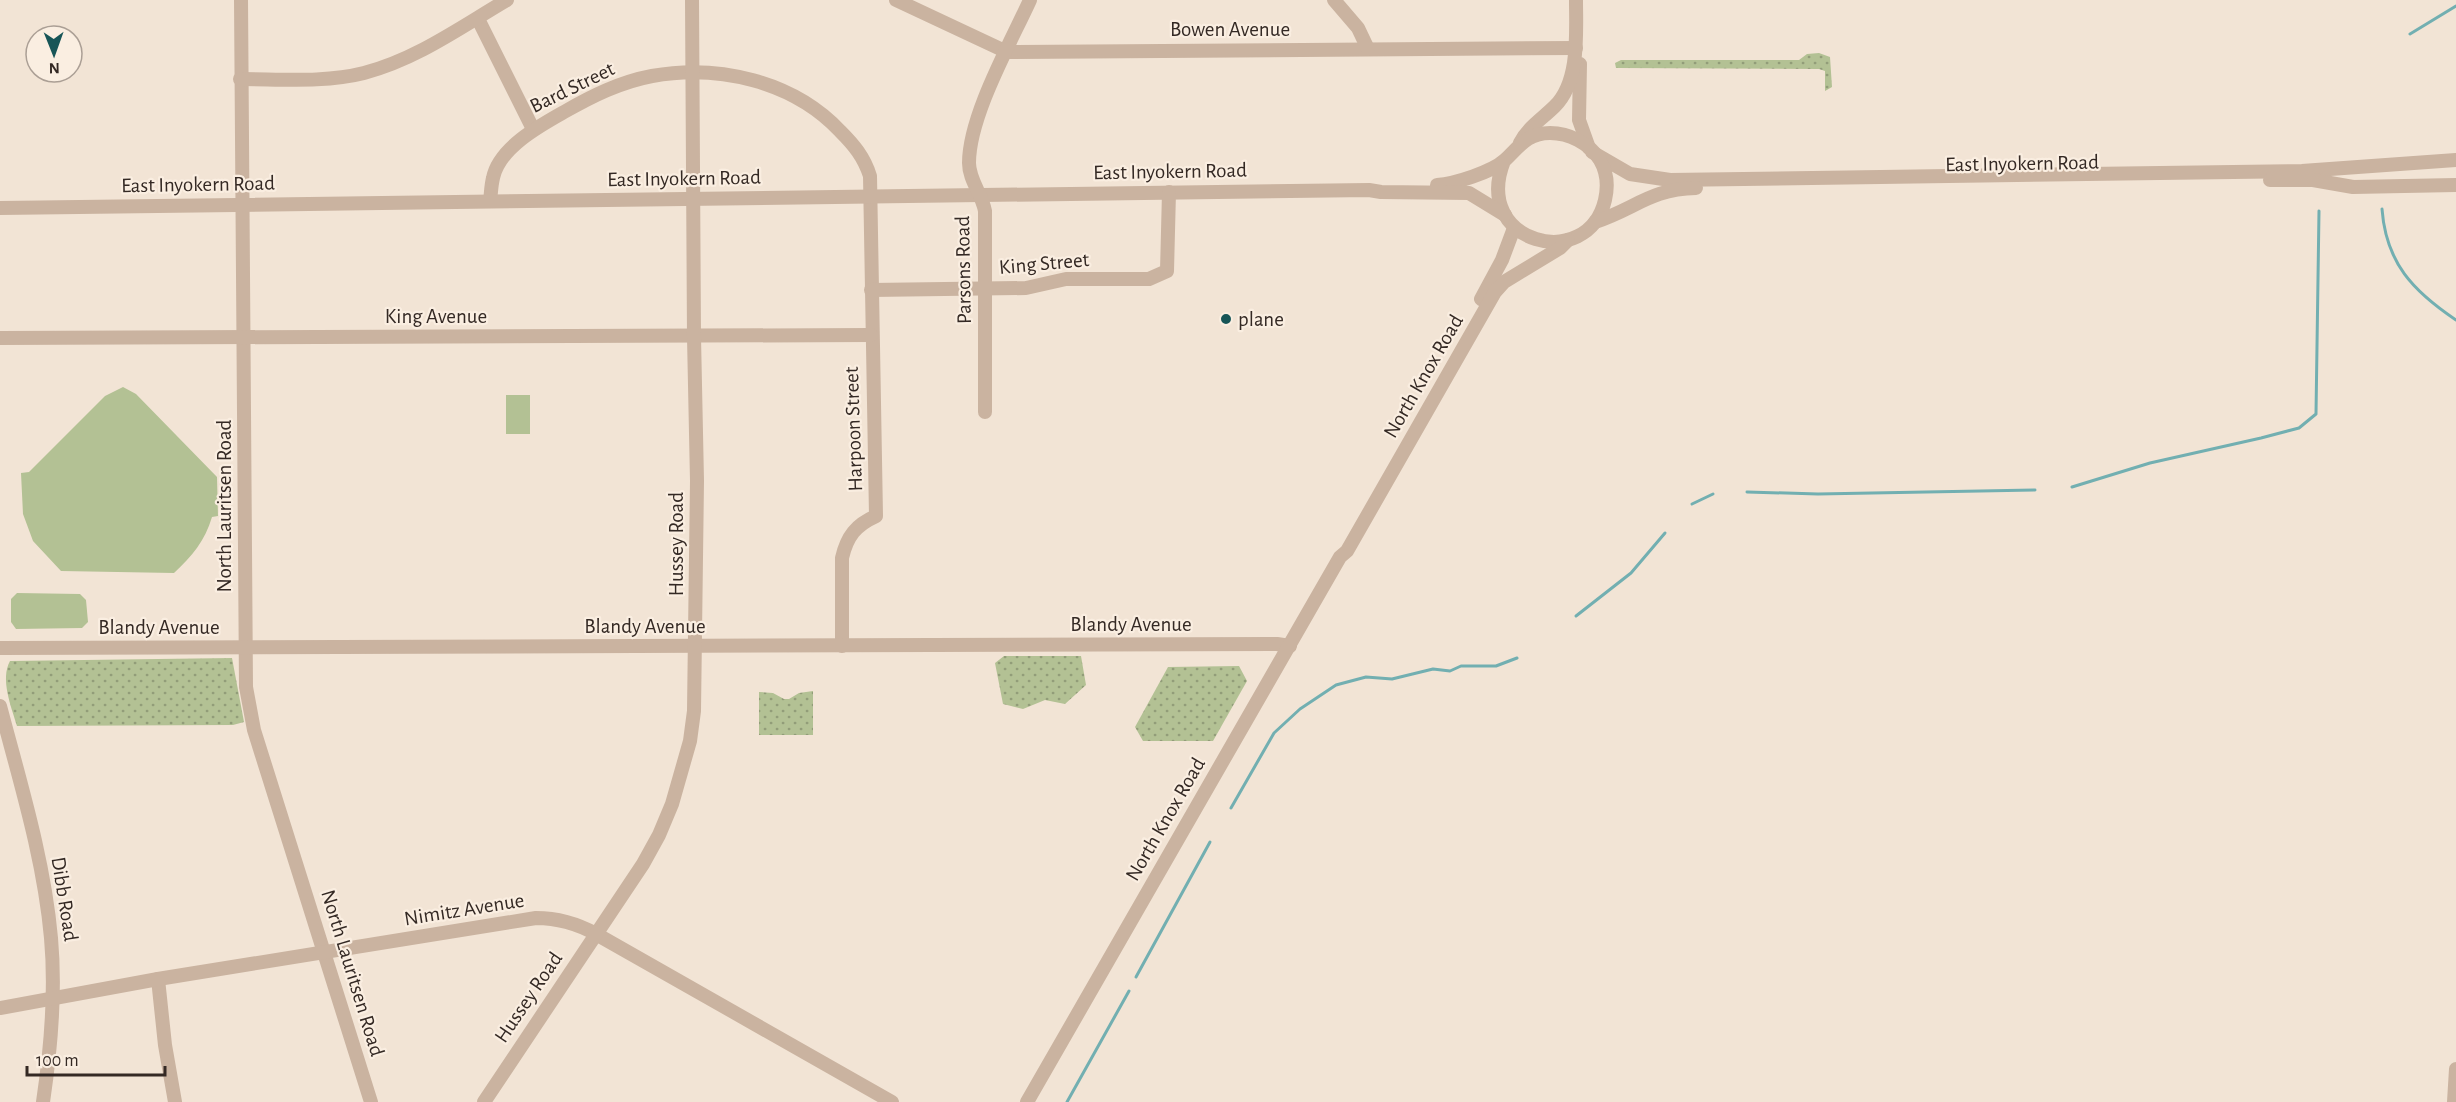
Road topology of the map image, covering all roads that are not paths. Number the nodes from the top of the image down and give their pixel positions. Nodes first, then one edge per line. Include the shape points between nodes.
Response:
1 (241, 0) edge
2 (506, 0) edge
3 (692, 0) edge
4 (896, 0) edge
5 (1030, 0) edge
6 (1334, 0) edge
7 (1576, 0) edge
8 (478, 19) junction
9 (1576, 48) junction
10 (1368, 49) junction
11 (1007, 52) junction
12 (691, 74) junction
13 (240, 79) junction
14 (533, 129) junction
15 (1519, 144) junction
16 (1590, 150) junction
17 (2456, 153) edge
18 (2456, 160) edge
19 (1504, 161) junction
20 (2373, 166) junction
21 (2456, 185) edge
22 (1369, 190) junction
23 (1169, 192) junction
24 (980, 194) junction
25 (870, 196) junction
26 (694, 198) junction
27 (490, 201) junction
28 (241, 205) junction
29 (0, 208) edge
30 (1504, 215) junction
31 (1595, 222) junction
32 (1514, 228) junction
33 (1568, 240) junction
34 (985, 289) junction
35 (871, 290) junction
36 (871, 335) junction
37 (694, 337) junction
38 (0, 338) edge
39 (244, 338) junction
40 (985, 412) dead end
41 (1340, 558) junction
42 (696, 646) junction
43 (842, 646) junction
44 (1290, 646) junction
45 (0, 648) edge
46 (245, 648) junction
47 (0, 706) edge
48 (576, 924) junction
49 (596, 934) junction
50 (324, 953) junction
51 (575, 965) junction
52 (158, 979) junction
53 (53, 999) junction
54 (0, 1008) edge
55 (2456, 1069) edge
56 (43, 1102) edge
57 (175, 1102) edge
58 (371, 1102) edge
59 (484, 1102) edge
60 (892, 1102) edge
61 (1027, 1102) edge
62 (2454, 1102) edge

1 - 13 street, North Lauritsen Road
2 - 8 street
3 - 12 street, Hussey Road
4 - 11 street, Bowen Avenue
5 - 11 street, Parsons Road
6 - 10 street via 1358,28
7 - 9 street
8 - 13 street via 421,51 362,74
8 - 14 street
9 - 10 street, Bowen Avenue
9 - 15 street via 1564,95
9 - 16 street via 1580,61 1579,120
10 - 11 street, Bowen Avenue
11 - 24 street, Parsons Road via 978,114 972,137 970,175
12 - 14 street, Bard Street via 651,76 609,88
12 - 25 street, Bard Street via 726,75 764,83 815,109 859,150 870,176
12 - 26 street, Hussey Road
13 - 28 street, North Lauritsen Road
14 - 27 street, Bard Street via 509,150 493,176
15 - 16 street via 1547,133 1562,134 1577,139
15 - 19 street
16 - 20 street, East Inyokern Road via 1630,174 1657,179 2302,171
16 - 31 street via 1600,160 1606,176 1607,192
17 - 20 street, East Inyokern Road
18 - 20 street, East Inyokern Road
19 - 22 street, East Inyokern Road via 1450,184 1380,186
19 - 30 street via 1497,188
21 - 31 street, East Inyokern Road via 2353,187 2313,180 1679,189 1659,192
22 - 23 street, East Inyokern Road
22 - 30 street, East Inyokern Road via 1469,193
23 - 24 street, East Inyokern Road
23 - 34 street, King Street via 1167,271 1149,279 1066,279 1026,288
24 - 25 street, East Inyokern Road
24 - 34 street, Parsons Road via 985,211
25 - 26 street, East Inyokern Road
25 - 35 street, Harpoon Street
26 - 27 street, East Inyokern Road
26 - 37 street, Hussey Road
27 - 28 street, East Inyokern Road
28 - 29 street, East Inyokern Road
28 - 39 street, North Lauritsen Road
30 - 32 street
31 - 33 street
32 - 33 street via 1549,243
32 - 41 street, North Knox Road via 1502,260 1341,548
33 - 41 street, North Knox Road via 1495,292
34 - 35 street, King Street
34 - 40 street, Parsons Road
35 - 36 street, Harpoon Street
36 - 37 street, King Avenue
36 - 43 street, Harpoon Street via 876,516 855,528 845,546
37 - 39 street, King Avenue
37 - 42 street, Hussey Road
38 - 39 street, King Avenue
39 - 46 street, North Lauritsen Road
41 - 44 street, North Knox Road
42 - 43 street, Blandy Avenue
42 - 46 street, Blandy Avenue
42 - 49 street, Hussey Road via 690,741 672,804 643,864
43 - 44 street, Blandy Avenue
44 - 61 street, North Knox Road
45 - 46 street, Blandy Avenue
46 - 50 street, North Lauritsen Road via 252,721
47 - 53 street, Dibb Road via 44,888 51,937
48 - 49 street, Nimitz Avenue
48 - 50 street, Nimitz Avenue via 536,918
48 - 51 street via 582,941
49 - 51 street, Hussey Road
49 - 60 street, Nimitz Avenue
50 - 52 street, Nimitz Avenue
50 - 58 street, North Lauritsen Road
51 - 59 street, Hussey Road
52 - 53 street, Nimitz Avenue
52 - 57 street
53 - 54 street, Nimitz Avenue
53 - 56 street, Dibb Road
55 - 62 street

